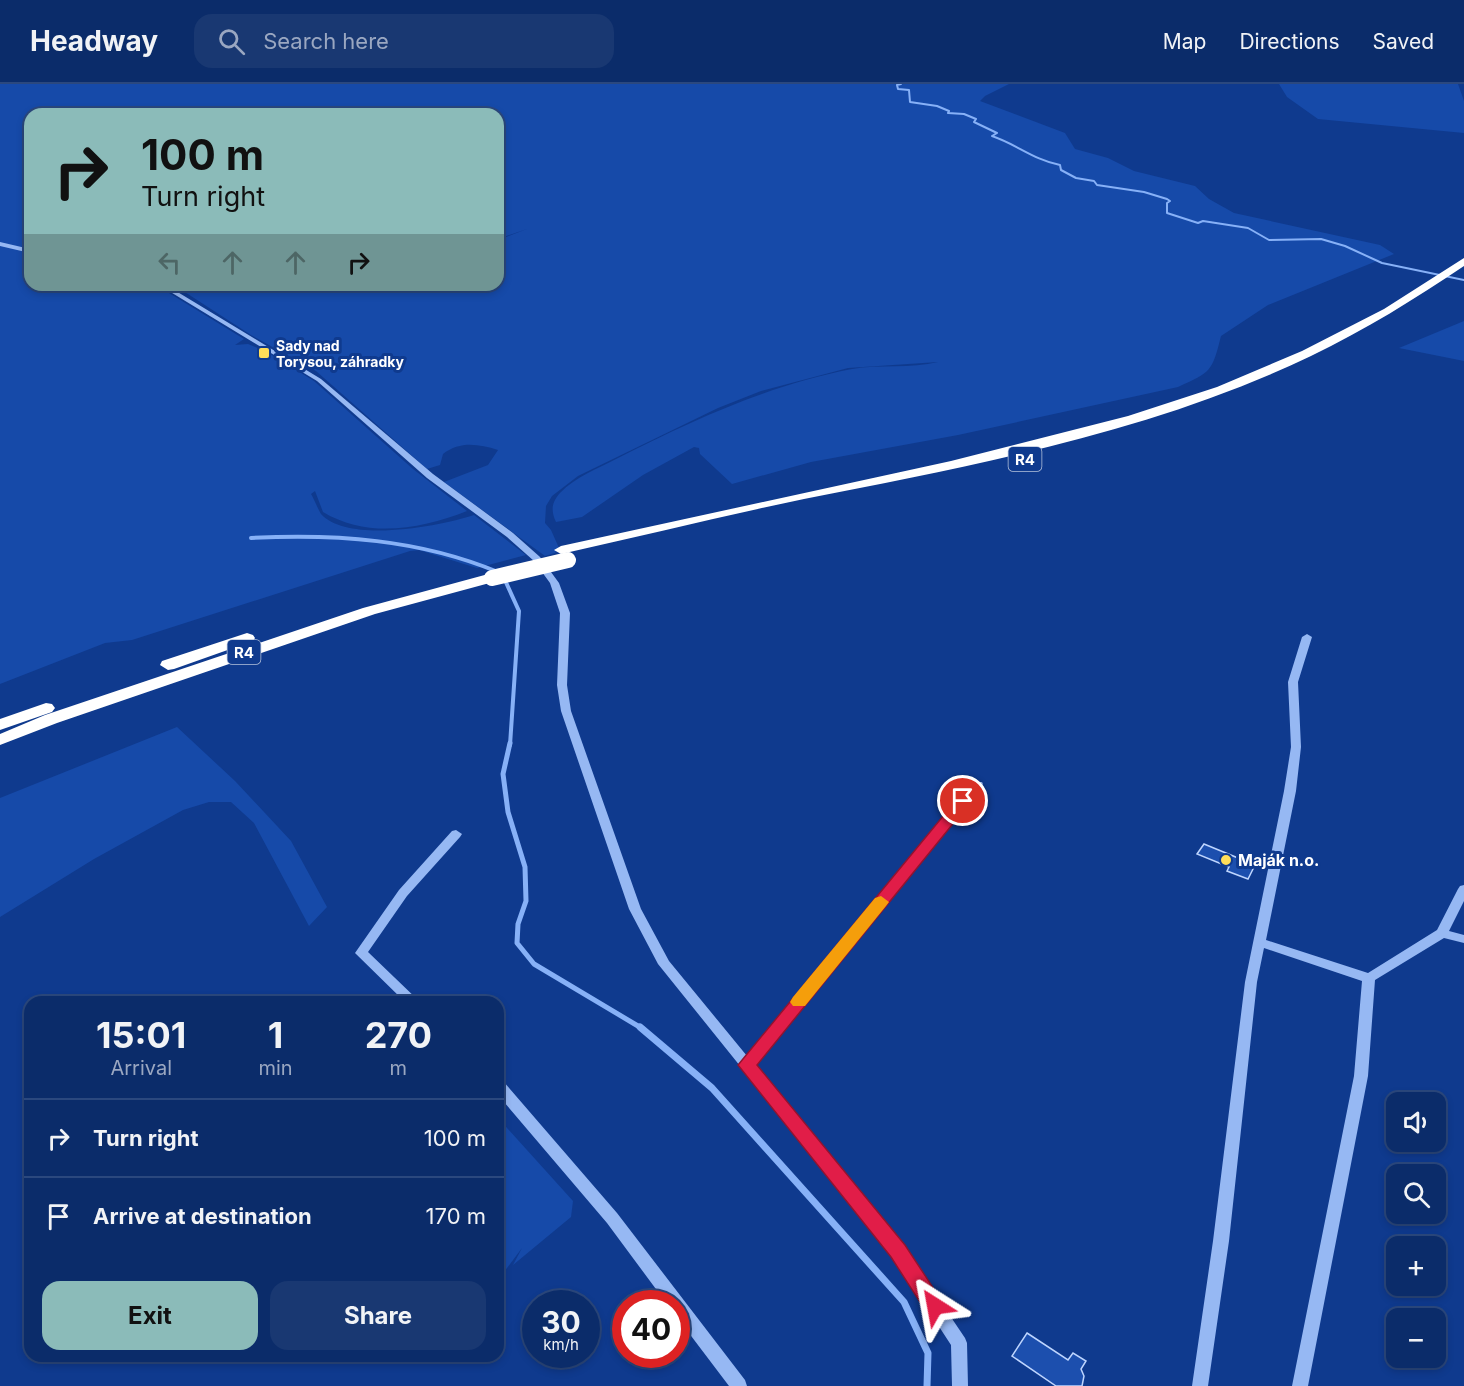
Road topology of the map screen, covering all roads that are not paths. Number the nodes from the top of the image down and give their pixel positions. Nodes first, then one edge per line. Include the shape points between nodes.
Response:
1 (0, 244) edge
2 (24, 250) edge
3 (1464, 261) edge
4 (1454, 277) edge
5 (172, 291) edge
6 (488, 574) junction
7 (1307, 637) dead end
8 (0, 725) edge
9 (0, 740) edge
10 (978, 784) dead end
11 (456, 834) dead end
12 (1464, 889) edge
13 (1442, 933) junction
14 (1464, 939) edge
15 (1259, 942) junction
16 (1369, 978) junction
17 (406, 996) edge
18 (747, 1065) junction
19 (504, 1092) edge
20 (739, 1386) edge
21 (960, 1386) edge
22 (1200, 1386) edge
23 (1300, 1386) edge

1 - 2 street
3 - 4 highway, R4
4 - 6 highway, R4, bridge via 1417,307 1349,346 1241,392 1097,441 952,477 564,555
5 - 18 street via 320,380 430,476 526,548 547,571 565,613 562,685 566,711 635,909 664,964
6 - 8 highway, R4 via 359,602
6 - 9 highway, R4 via 51,719
7 - 15 street via 1293,682 1296,747
10 - 18 street
11 - 17 street via 403,893 361,953
12 - 13 street
13 - 14 street
13 - 16 street
15 - 16 street
15 - 22 street
16 - 23 street via 1361,1076
18 - 21 street via 898,1251 959,1343
19 - 20 street via 612,1218

